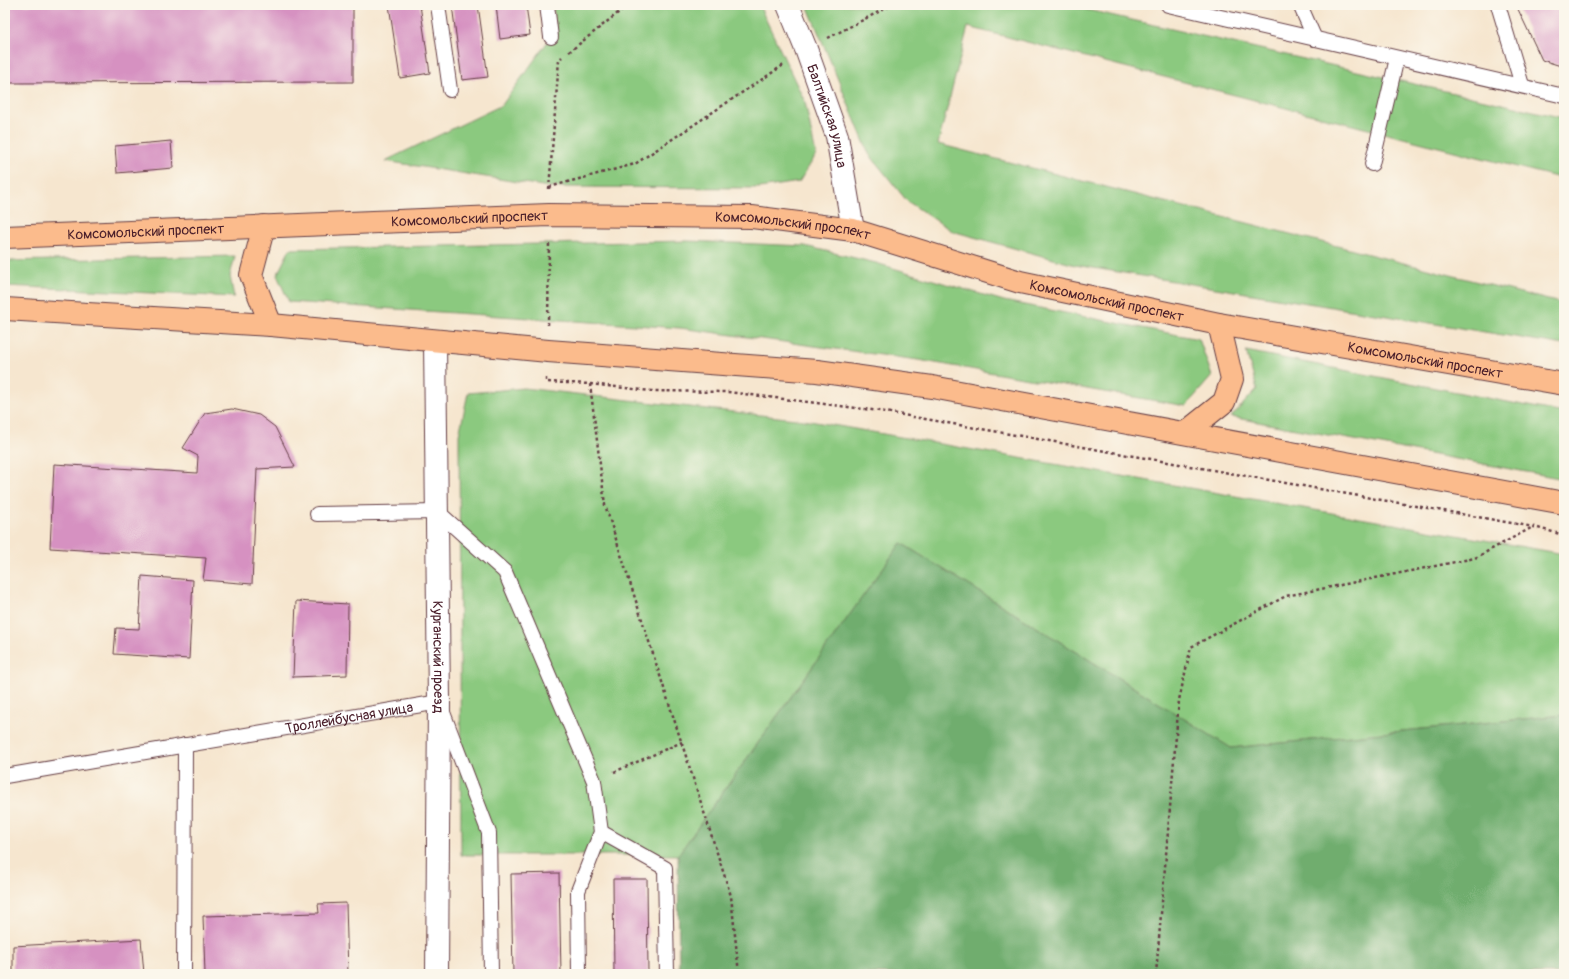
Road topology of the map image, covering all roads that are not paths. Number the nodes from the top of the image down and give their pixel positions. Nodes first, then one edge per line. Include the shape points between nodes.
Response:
1 (438, 5) edge
2 (547, 5) edge
3 (788, 5) edge
4 (1168, 5) edge
5 (1300, 5) edge
6 (1498, 5) edge
7 (551, 37) dead end
8 (1314, 39) junction
9 (1397, 58) junction
10 (1522, 85) junction
11 (450, 90) dead end
12 (1564, 96) edge
13 (1372, 164) dead end
14 (264, 226) junction
15 (853, 230) junction
16 (5, 237) edge
17 (5, 309) edge
18 (1219, 324) junction
19 (271, 325) junction
20 (435, 341) junction
21 (1564, 384) edge
22 (1185, 433) junction
23 (1554, 501) edge
24 (438, 512) junction
25 (317, 514) dead end
26 (439, 702) junction
27 (185, 745) junction
28 (5, 776) edge
29 (601, 832) junction
30 (184, 974) edge
31 (437, 974) edge
32 (491, 974) edge
33 (579, 974) edge
34 (667, 974) edge

1 - 11 lane
2 - 7 lane
3 - 15 street, Балтийская улица via 837,136
4 - 8 lane
5 - 8 lane
6 - 10 lane
8 - 9 lane
9 - 10 lane
9 - 13 lane
10 - 12 lane
14 - 15 main road, Комсомольский проспект via 549,215 752,216
14 - 16 main road, Комсомольский проспект
14 - 19 main road via 251,275
15 - 18 main road, Комсомольский проспект via 1020,282
17 - 19 main road
18 - 21 main road, Комсомольский проспект
18 - 22 main road via 1232,379 1224,402
19 - 20 main road
20 - 22 main road via 817,371 932,388
20 - 24 street, Курганский проезд
22 - 23 main road
24 - 25 lane
24 - 26 street, Курганский проезд
24 - 29 lane via 505,572 594,781
26 - 27 lane, Троллейбусная улица
26 - 31 street, Курганский проезд
26 - 32 lane via 489,832
27 - 28 lane, Троллейбусная улица
27 - 30 lane
29 - 33 lane via 578,891
29 - 34 lane via 665,868

